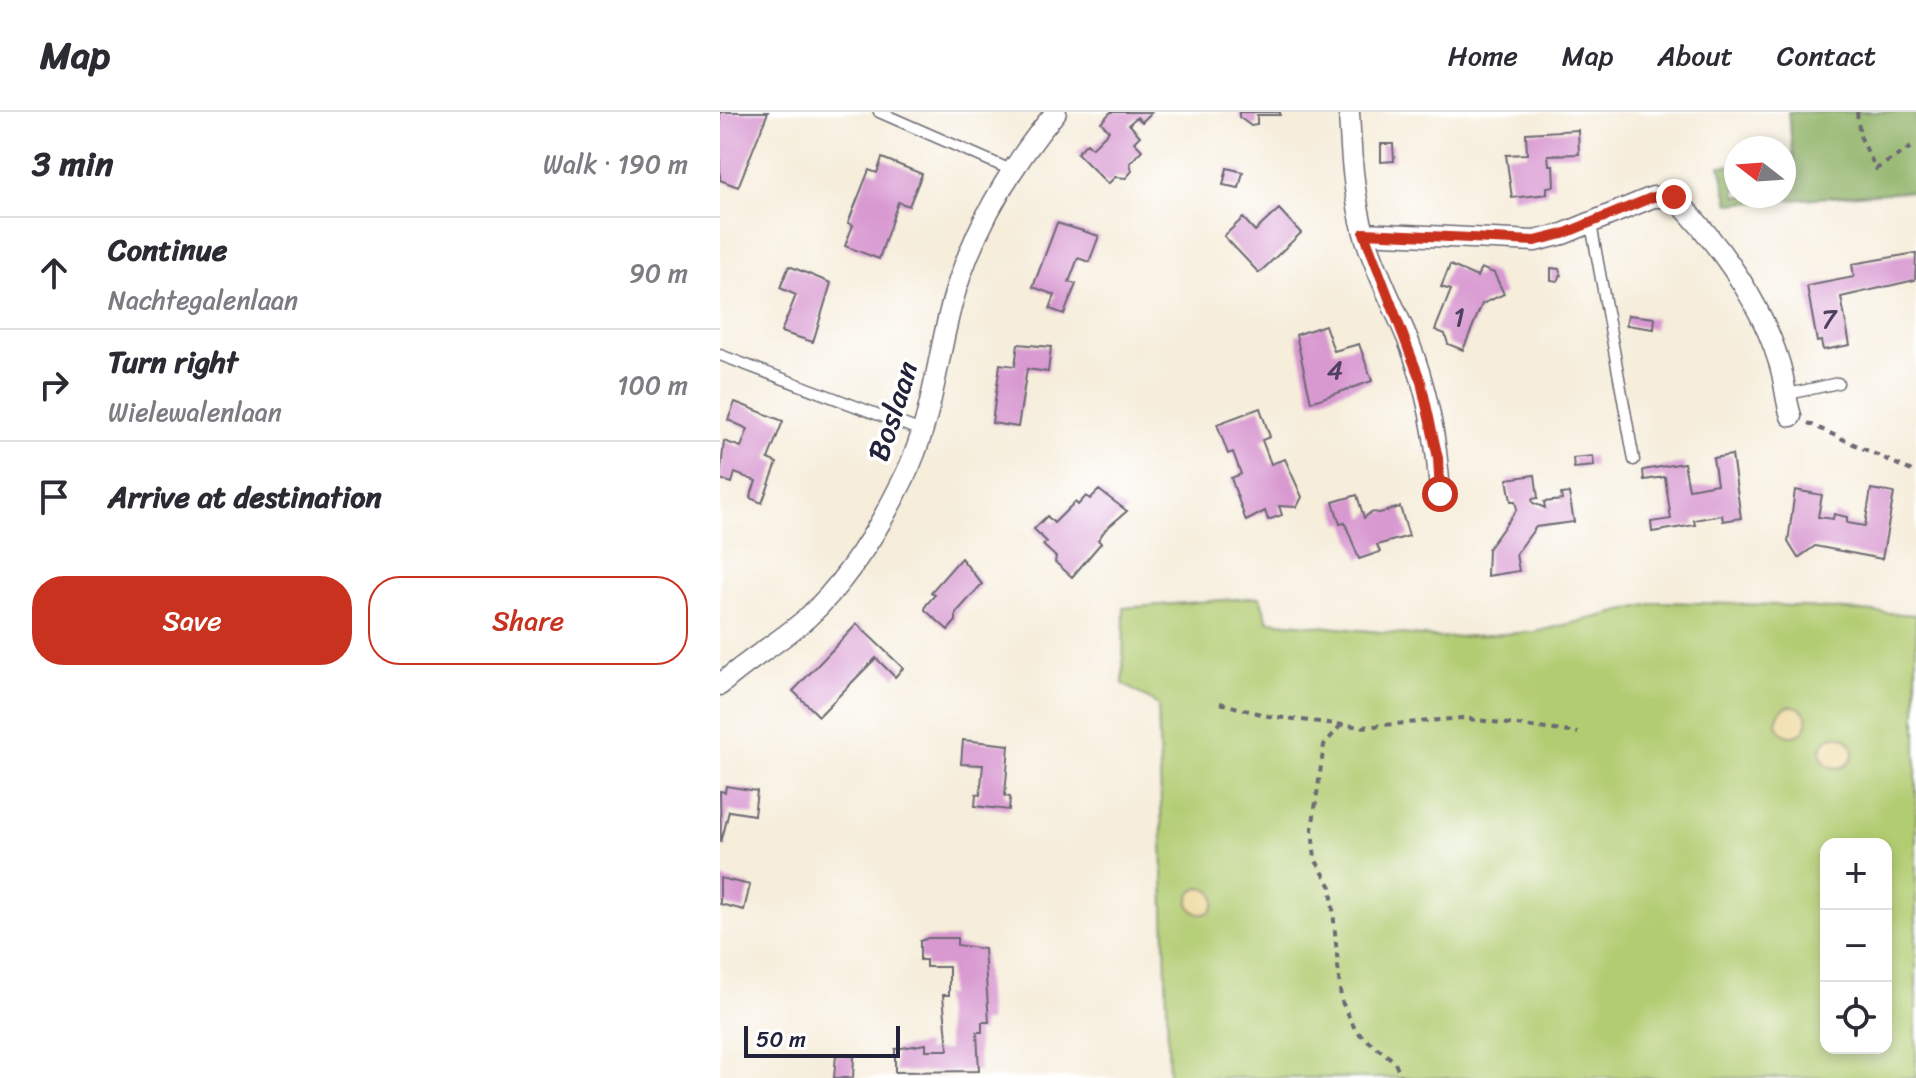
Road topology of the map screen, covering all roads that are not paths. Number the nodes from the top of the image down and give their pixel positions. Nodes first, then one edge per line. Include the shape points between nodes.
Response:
1 (879, 112) edge
2 (1056, 112) edge
3 (1349, 112) edge
4 (1011, 170) junction
5 (1591, 224) junction
6 (1364, 233) junction
7 (720, 355) edge
8 (1838, 383) dead end
9 (1784, 395) junction
10 (1791, 416) road end
11 (924, 432) junction
12 (1634, 460) dead end
13 (1440, 494) dead end
14 (720, 685) edge

1 - 4 lane
2 - 4 street, Boslaan
3 - 6 street
4 - 11 street, Boslaan via 967,254
5 - 6 street via 1535,241
5 - 9 street via 1653,197 1674,197 1707,232 1765,324
5 - 12 lane
6 - 13 street via 1421,382 1438,458
7 - 11 lane
8 - 9 lane
9 - 10 street
11 - 14 street, Boslaan via 858,557 808,617

